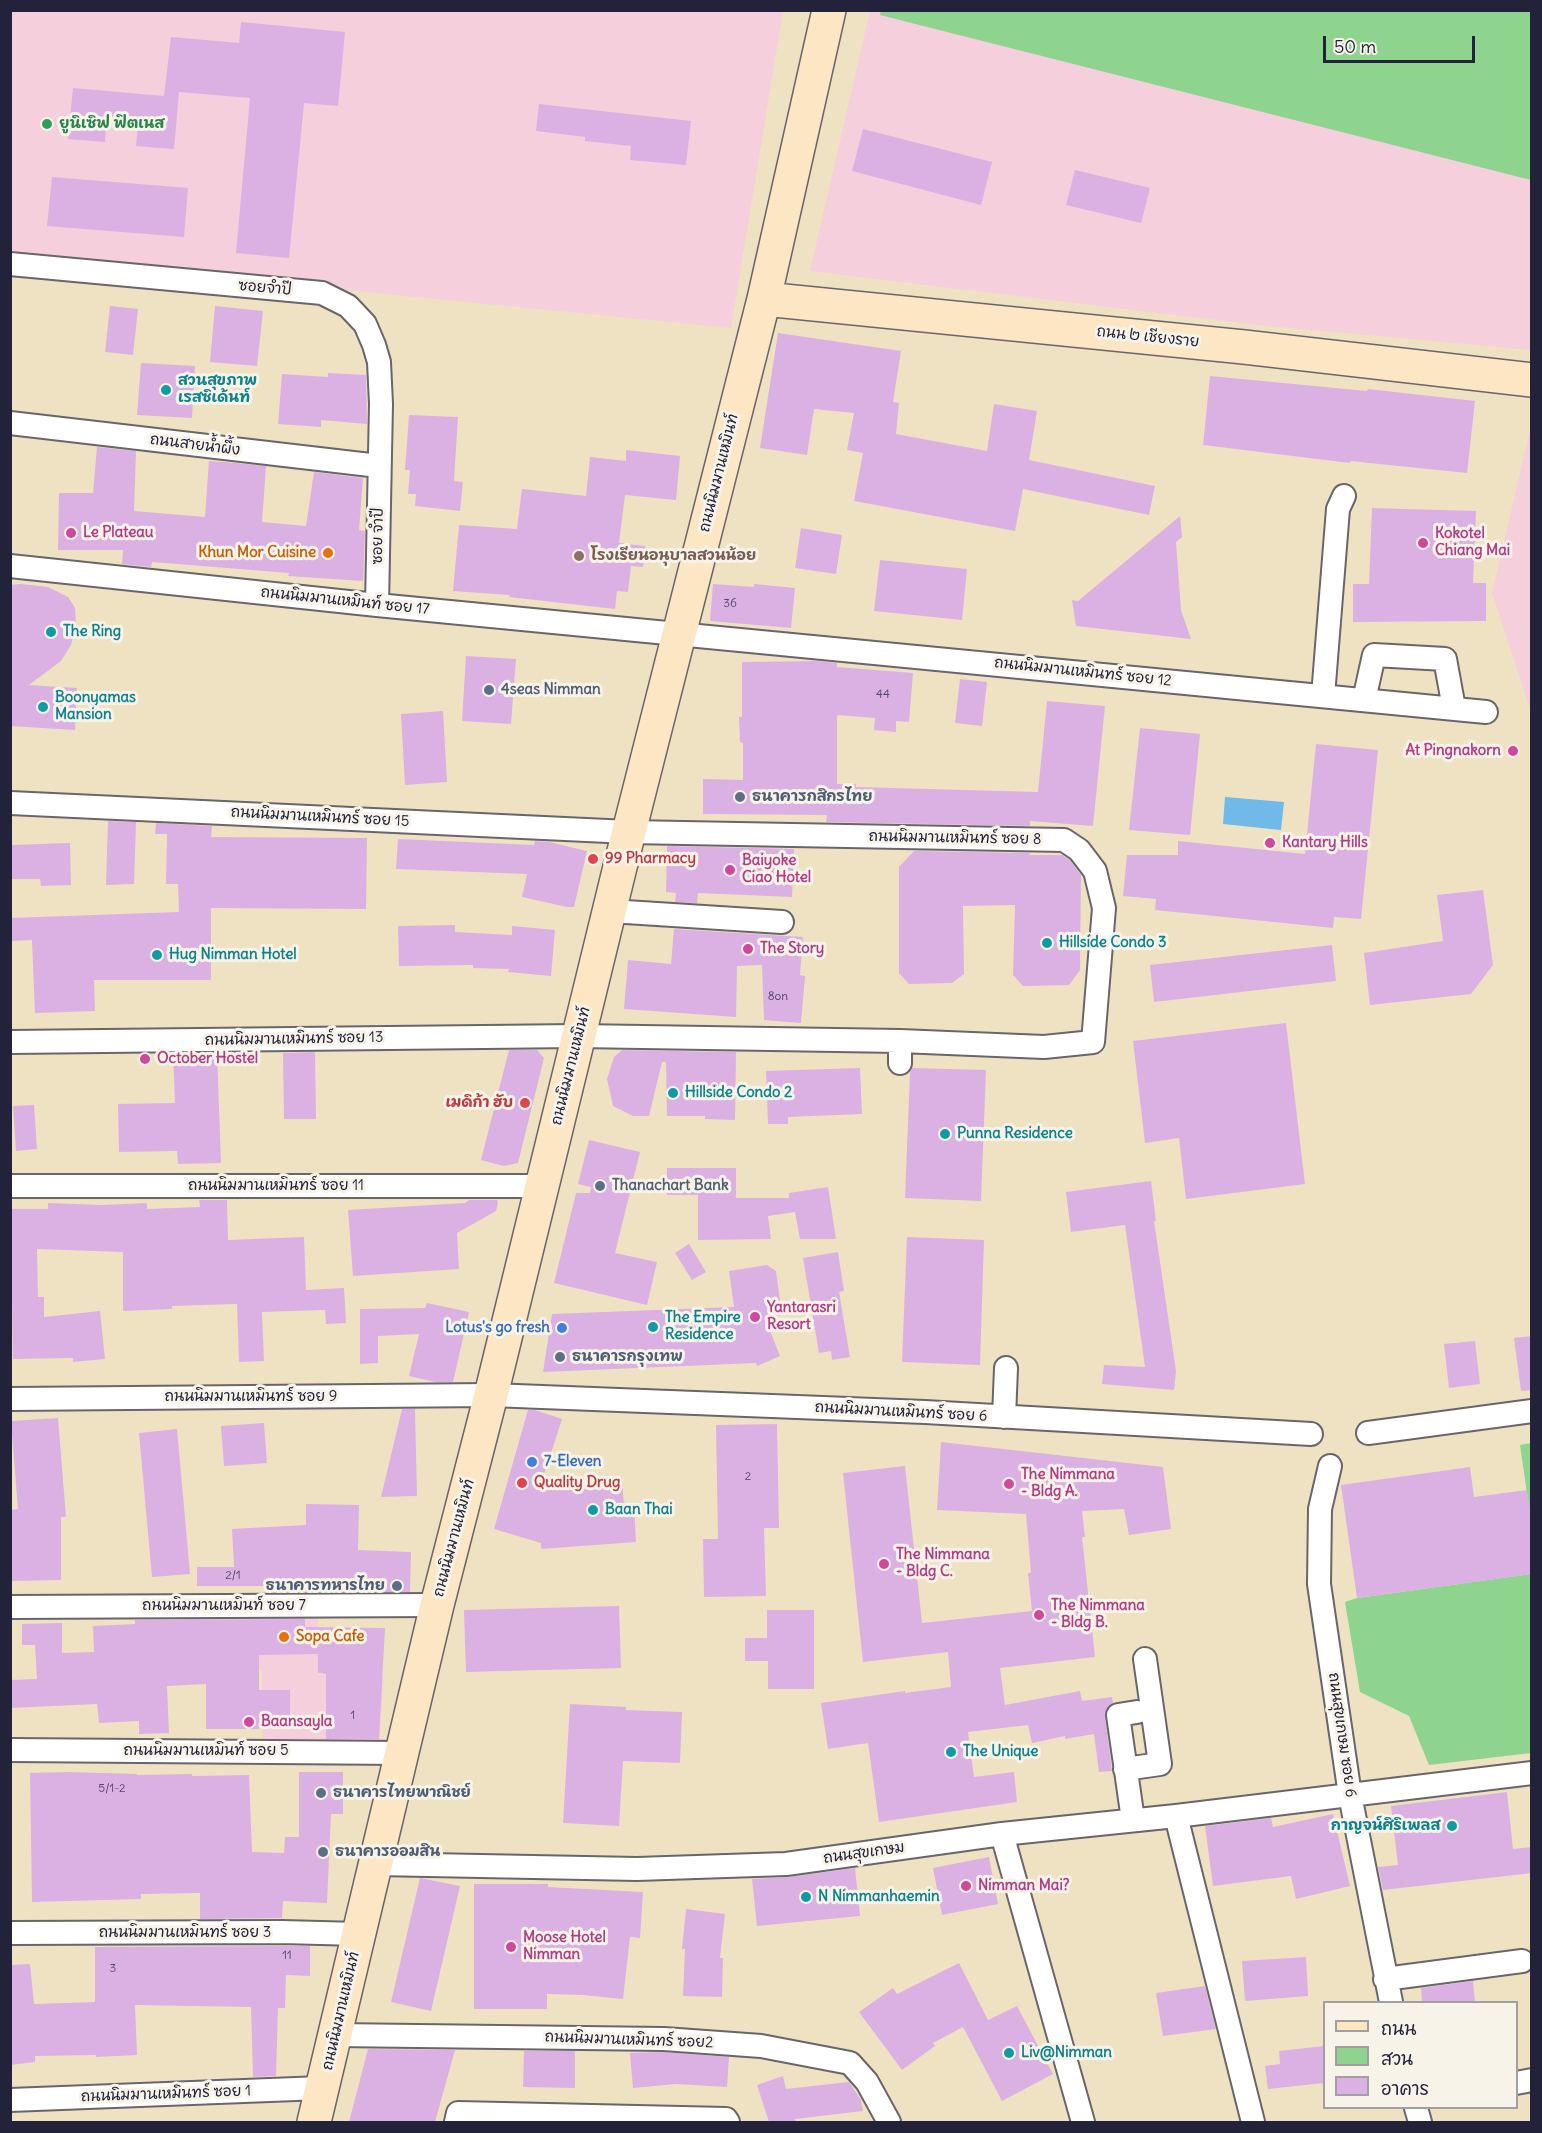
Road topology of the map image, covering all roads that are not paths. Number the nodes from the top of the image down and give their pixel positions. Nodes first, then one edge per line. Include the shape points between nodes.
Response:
1 (829, 10) edge
2 (10, 264) edge
3 (764, 299) junction
4 (1532, 380) edge
5 (10, 423) edge
6 (379, 466) junction
7 (1344, 496) dead end
8 (10, 566) edge
9 (377, 605) junction
10 (679, 633) junction
11 (1323, 696) junction
12 (1364, 699) junction
13 (1454, 708) junction
14 (1486, 712) dead end
15 (10, 803) edge
16 (629, 832) junction
17 (610, 911) junction
18 (782, 922) dead end
19 (578, 1036) junction
20 (10, 1042) edge
21 (1093, 1042) joint
22 (10, 1186) edge
23 (541, 1186) junction
24 (1006, 1368) dead end
25 (491, 1395) junction
26 (10, 1399) edge
27 (1532, 1411) edge
28 (1004, 1417) junction
29 (1368, 1433) dead end
30 (1311, 1434) dead end
31 (1330, 1466) dead end
32 (437, 1605) junction
33 (10, 1607) edge
34 (1145, 1659) dead end
35 (1137, 1712) dead end
36 (10, 1750) edge
37 (402, 1753) junction
38 (1125, 1769) junction
39 (1532, 1773) edge
40 (1350, 1795) junction
41 (1176, 1816) junction
42 (1133, 1820) junction
43 (1002, 1834) junction
44 (376, 1864) junction
45 (10, 1934) edge
46 (359, 1934) junction
47 (1522, 1961) dead end
48 (1385, 1979) junction
49 (1391, 2001) edge
50 (335, 2035) junction
51 (322, 2088) junction
52 (10, 2100) edge
53 (314, 2122) edge
54 (456, 2122) edge
55 (728, 2122) edge
56 (889, 2122) edge
57 (1083, 2122) edge
58 (1253, 2122) edge

1 - 3 main road, ถนนนิมมานเหมินท์
2 - 6 street, ซอยจำปี via 322,293 348,306 365,324 379,362
3 - 4 main road, ถนน ๒ เชียงราย
3 - 10 main road, ถนนนิมมานเหมินท์
5 - 6 street, ถนนสายน้ำผึ้ง
6 - 9 street, ซอย จำปี
7 - 11 street via 1338,509
8 - 9 street, ถนนนิมมานเหมินท์ ซอย 17
9 - 10 street, ถนนนิมมานเหมินท์ ซอย 17
10 - 11 street, ถนนนิมมานเหมินทร์ ซอย 12
10 - 16 main road, ถนนนิมมานเหมินท์
11 - 12 street, ถนนนิมมานเหมินทร์ ซอย 12
12 - 13 street, ถนนนิมมานเหมินทร์ ซอย 12
12 - 13 street via 1374,655 1445,660
13 - 14 street, ถนนนิมมานเหมินทร์ ซอย 12
15 - 16 street, ถนนนิมมานเหมินทร์ ซอย 15
16 - 17 main road, ถนนนิมมานเหมินท์
16 - 21 street, ถนนนิมมานเหมินทร์ ซอย 8 via 1064,840 1079,850 1095,871 1104,908
17 - 18 street
17 - 19 main road, ถนนนิมมานเหมินท์
19 - 20 street, ถนนนิมมานเหมินทร์ ซอย 13
19 - 21 street, ถนนนิมมานเหมินทร์ ซอย 13 via 900,1052
19 - 23 main road, ถนนนิมมานเหมินท์
22 - 23 street, ถนนนิมมานเหมินทร์ ซอย 11
23 - 25 main road, ถนนนิมมานเหมินท์
24 - 28 street
25 - 26 street, ถนนนิมมานเหมินทร์ ซอย 9
25 - 28 street, ถนนนิมมานเหมินทร์ ซอย 6
25 - 32 main road, ถนนนิมมานเหมินท์
27 - 29 street
28 - 30 street, ถนนนิมมานเหมินทร์ ซอย 6
31 - 40 street, ถนนสุขเกษม ซอย 6 via 1320,1509 1320,1584
32 - 33 street, ถนนนิมมานเหมินท์ ซอย 7
32 - 37 main road, ถนนนิมมานเหมินท์
34 - 38 street via 1160,1764
35 - 38 street via 1118,1715
36 - 37 street, ถนนนิมมานเหมินท์ ซอย 5
37 - 44 main road, ถนนนิมมานเหมินท์
38 - 42 street
39 - 40 street, ถนนสุขเกษม
40 - 41 street, ถนนสุขเกษม
40 - 48 street, ถนนสุขเกษม ซอย 6
41 - 42 street, ถนนสุขเกษม
41 - 58 street
42 - 43 street, ถนนสุขเกษม
43 - 44 street, ถนนสุขเกษม via 786,1864 637,1869
43 - 57 street
44 - 46 main road, ถนนนิมมานเหมินท์
45 - 46 street, ถนนนิมมานเหมินทร์ ซอย 3
46 - 50 main road, ถนนนิมมานเหมินท์
47 - 48 street
48 - 49 street, ถนนสุขเกษม ซอย 6
50 - 51 main road, ถนนนิมมานเหมินท์
50 - 56 street, ถนนนิมมานเหมินทร์ ซอย2 via 664,2039 761,2046 850,2063 867,2082
51 - 52 street, ถนนนิมมานเหมินทร์ ซอย 1
51 - 53 main road, ถนนนิมมานเหมินท์
54 - 55 street via 458,2113

